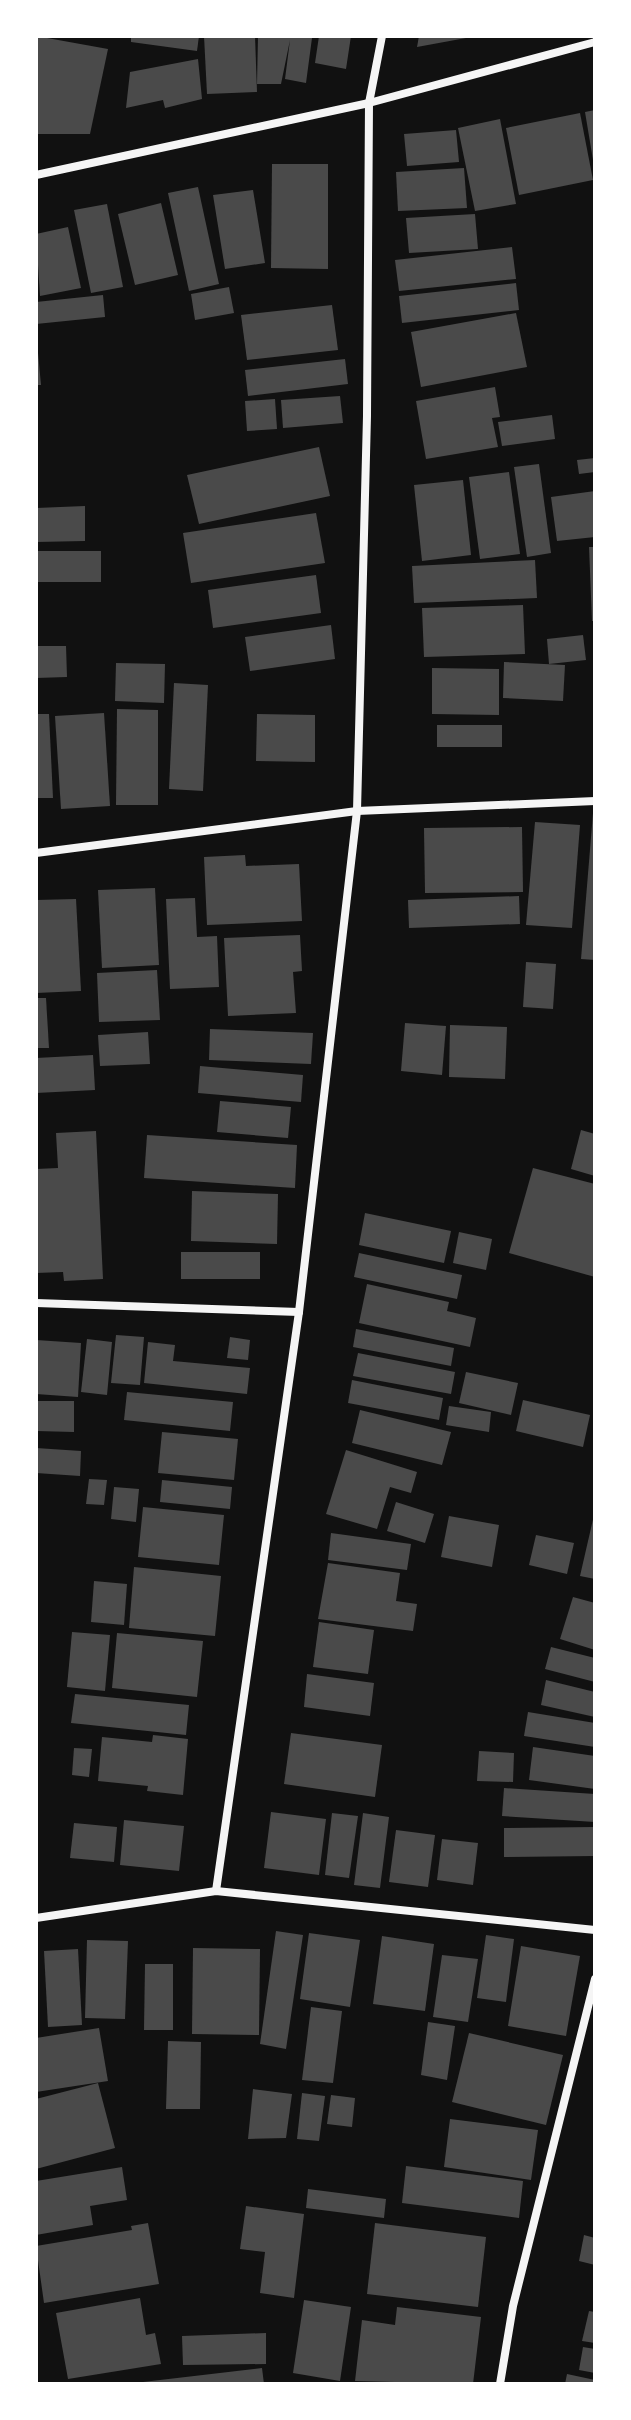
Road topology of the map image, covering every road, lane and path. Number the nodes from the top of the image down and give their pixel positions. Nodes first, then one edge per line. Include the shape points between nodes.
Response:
1 (382, 36) edge
2 (595, 42) edge
3 (369, 103) junction
4 (36, 175) edge
5 (595, 801) edge
6 (357, 811) junction
7 (36, 853) edge
8 (36, 1303) edge
9 (299, 1312) junction
10 (216, 1891) junction
11 (36, 1918) edge
12 (595, 1930) edge
13 (595, 1979) edge
14 (500, 2384) edge

1 - 3 street
2 - 3 street
3 - 4 street
3 - 6 street
5 - 6 street
6 - 7 street
6 - 9 street
8 - 9 street
9 - 10 street
10 - 11 street
10 - 12 street
13 - 14 street via 513,2306

